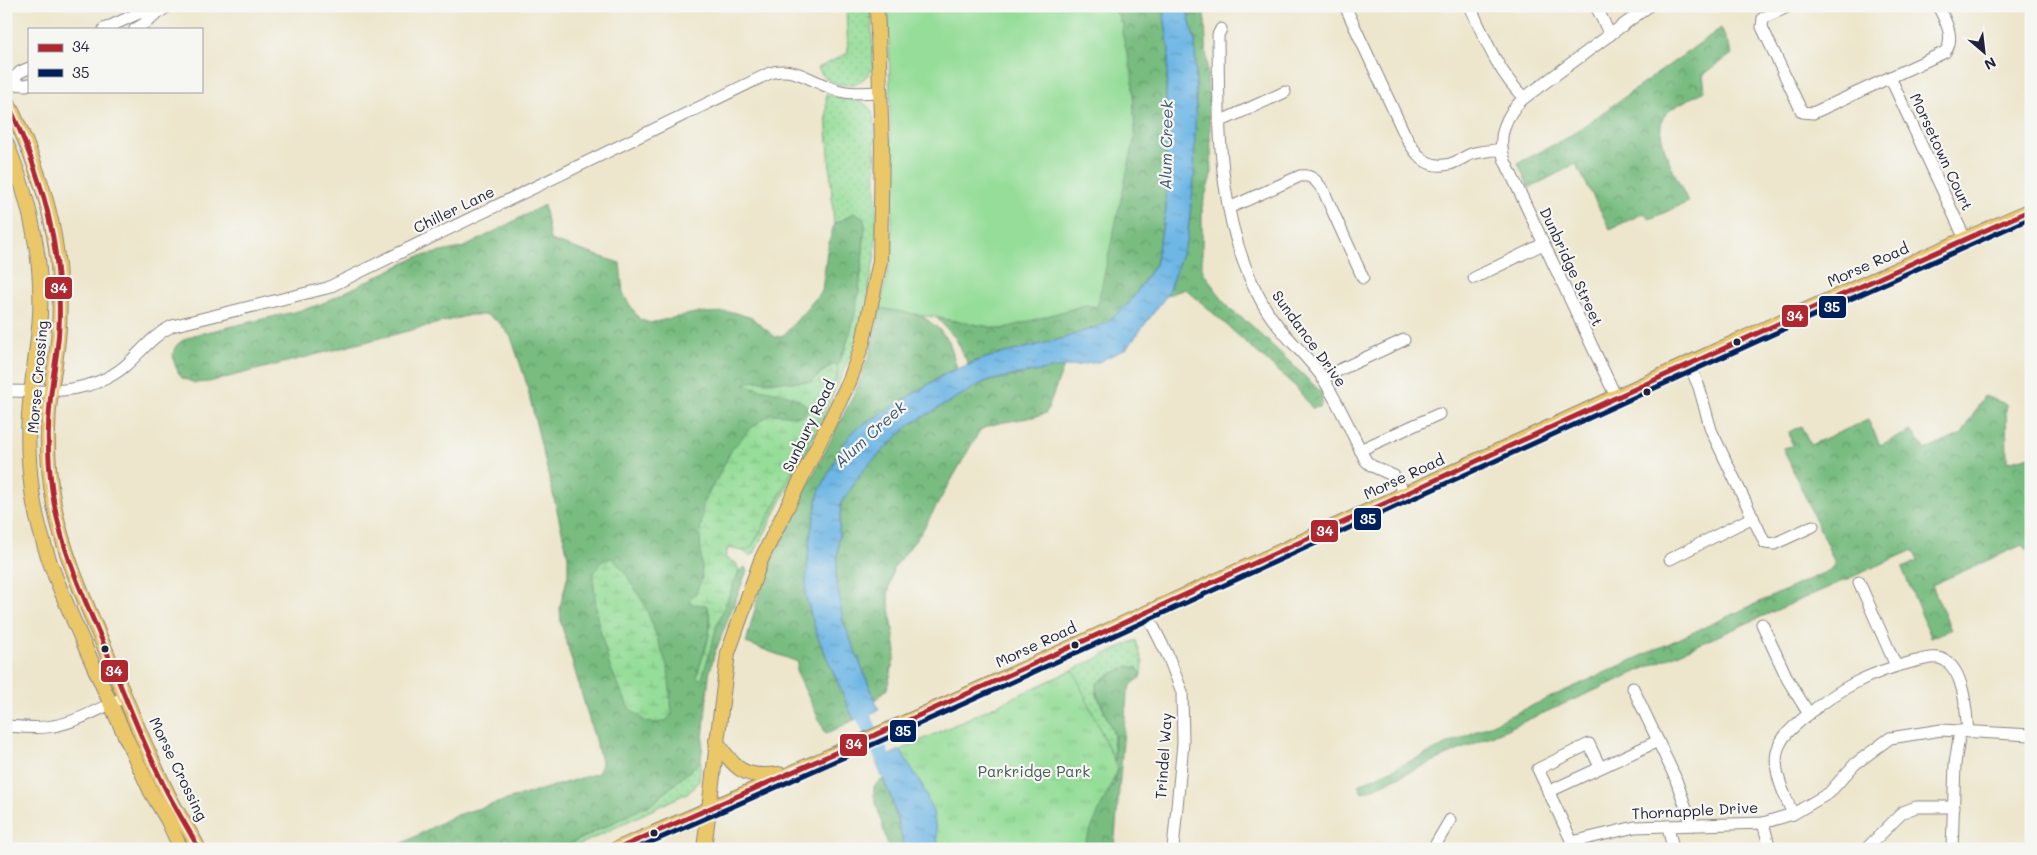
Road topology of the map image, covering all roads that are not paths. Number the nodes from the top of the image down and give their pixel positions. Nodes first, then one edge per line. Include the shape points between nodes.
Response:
1 (170, 6) edge
2 (878, 6) edge
3 (1345, 6) edge
4 (1470, 6) edge
5 (1596, 6) edge
6 (1650, 6) edge
7 (1789, 6) edge
8 (1938, 6) edge
9 (158, 12) junction
10 (106, 28) edge
11 (137, 28) edge
12 (1221, 29) dead end
13 (1610, 35) junction
14 (28, 68) edge
15 (1890, 77) junction
16 (28, 84) edge
17 (8, 85) edge
18 (880, 92) junction
19 (1284, 92) dead end
20 (6, 98) edge
21 (1524, 98) junction
22 (1219, 122) junction
23 (6, 142) edge
24 (1502, 149) junction
25 (1229, 208) junction
26 (2031, 210) edge
27 (1965, 239) junction
28 (1543, 244) junction
29 (1364, 278) dead end
30 (1474, 278) dead end
31 (1404, 340) dead end
32 (1689, 364) junction
33 (1322, 378) junction
34 (6, 391) edge
35 (42, 391) junction
36 (1616, 397) junction
37 (1439, 414) dead end
38 (1360, 450) junction
39 (1406, 494) junction
40 (1753, 517) junction
41 (1813, 526) dead end
42 (1670, 559) dead end
43 (1859, 582) dead end
44 (1146, 612) junction
45 (1762, 624) dead end
46 (1896, 666) junction
47 (1633, 688) dead end
48 (125, 696) junction
49 (111, 703) junction
50 (1809, 714) junction
51 (6, 726) edge
52 (1964, 732) junction
53 (2031, 735) edge
54 (716, 741) junction
55 (1658, 741) junction
56 (1600, 767) junction
57 (792, 772) junction
58 (1548, 792) junction
59 (1954, 807) junction
60 (708, 809) junction
61 (1793, 814) junction
62 (1450, 820) dead end
63 (1764, 823) junction
64 (1692, 825) junction
65 (1668, 826) junction
66 (1593, 843) edge
67 (181, 849) edge
68 (199, 849) edge
69 (616, 849) edge
70 (642, 849) edge
71 (704, 849) edge
72 (1172, 849) edge
73 (1433, 849) edge
74 (1672, 849) edge
75 (1770, 849) edge
76 (1866, 849) edge
77 (1952, 849) edge

1 - 9 street
2 - 18 main road, Sunbury Road
3 - 24 street via 1405,135 1423,162 1436,166 1450,164 1472,154
4 - 21 street via 1492,55 1511,85
5 - 13 street
6 - 13 street
7 - 15 street via 1763,18 1762,27 1802,112 1813,113
8 - 15 street via 1949,29 1949,47 1945,52
9 - 10 street via 139,14
9 - 11 street
12 - 22 street, Sundance Drive via 1218,35
13 - 21 street
14 - 17 street
15 - 27 street, Morsetown Court
16 - 17 street
18 - 35 street, Chiller Lane via 843,92 792,71 770,73 327,288 172,326 158,334 120,370 99,383
18 - 54 main road, Sunbury Road via 880,261 864,342 850,380 758,569 728,653
19 - 22 street
20 - 35 main road, Morse Crossing via 38,170 57,251 60,314
21 - 24 street via 1506,121
22 - 25 street, Sundance Drive
23 - 35 main road, Morse Crossing via 25,195 37,249
24 - 28 street, Dunbridge Street
25 - 29 street via 1300,176 1315,179
25 - 33 street, Sundance Drive via 1240,254 1262,302 1272,319
26 - 27 main road, Morse Road
27 - 32 main road, Morse Road
28 - 30 street
28 - 36 street, Dunbridge Street
31 - 33 street
32 - 36 main road, Morse Road
32 - 40 street via 1711,430
33 - 38 street, Sundance Drive
34 - 35 street, Chiller Lane
35 - 48 main road, Morse Crossing via 55,506 74,574
35 - 49 main road, Morse Crossing via 29,417 32,491 37,521 54,579
36 - 39 main road, Morse Road
37 - 38 street
38 - 39 street, Sundance Drive via 1372,466 1394,476
39 - 44 main road, Morse Road
40 - 41 street via 1769,545
40 - 42 street
43 - 46 street
44 - 57 main road, Morse Road
44 - 72 street, Trindel Way via 1182,692 1183,743
45 - 50 street via 1788,680
46 - 50 street via 1854,682
46 - 52 street via 1929,658 1945,660 1964,695
47 - 55 street
48 - 49 street
48 - 68 main road, Morse Crossing via 174,804
49 - 51 street via 54,726
49 - 67 main road, Morse Crossing
50 - 61 street via 1780,742 1775,764
52 - 53 street, Thornapple Drive
52 - 59 street via 1955,764
52 - 61 street, Thornapple Drive via 1941,730 1890,738 1855,764 1829,793
54 - 57 main road via 742,771 760,776
54 - 60 main road, Sunbury Road
55 - 56 street
55 - 64 street
56 - 58 street
56 - 58 street via 1589,744 1538,769
57 - 60 main road, Morse Road
58 - 66 street, Thornapple Drive via 1572,842
59 - 76 street via 1916,807 1903,812
59 - 77 street
60 - 69 main road, Morse Road
60 - 70 main road, Morse Road
60 - 71 main road, Sunbury Road
61 - 63 street, Thornapple Drive
62 - 73 street
63 - 64 street, Thornapple Drive
63 - 75 street
64 - 65 street, Thornapple Drive
65 - 66 street, Thornapple Drive via 1635,827
65 - 74 street

